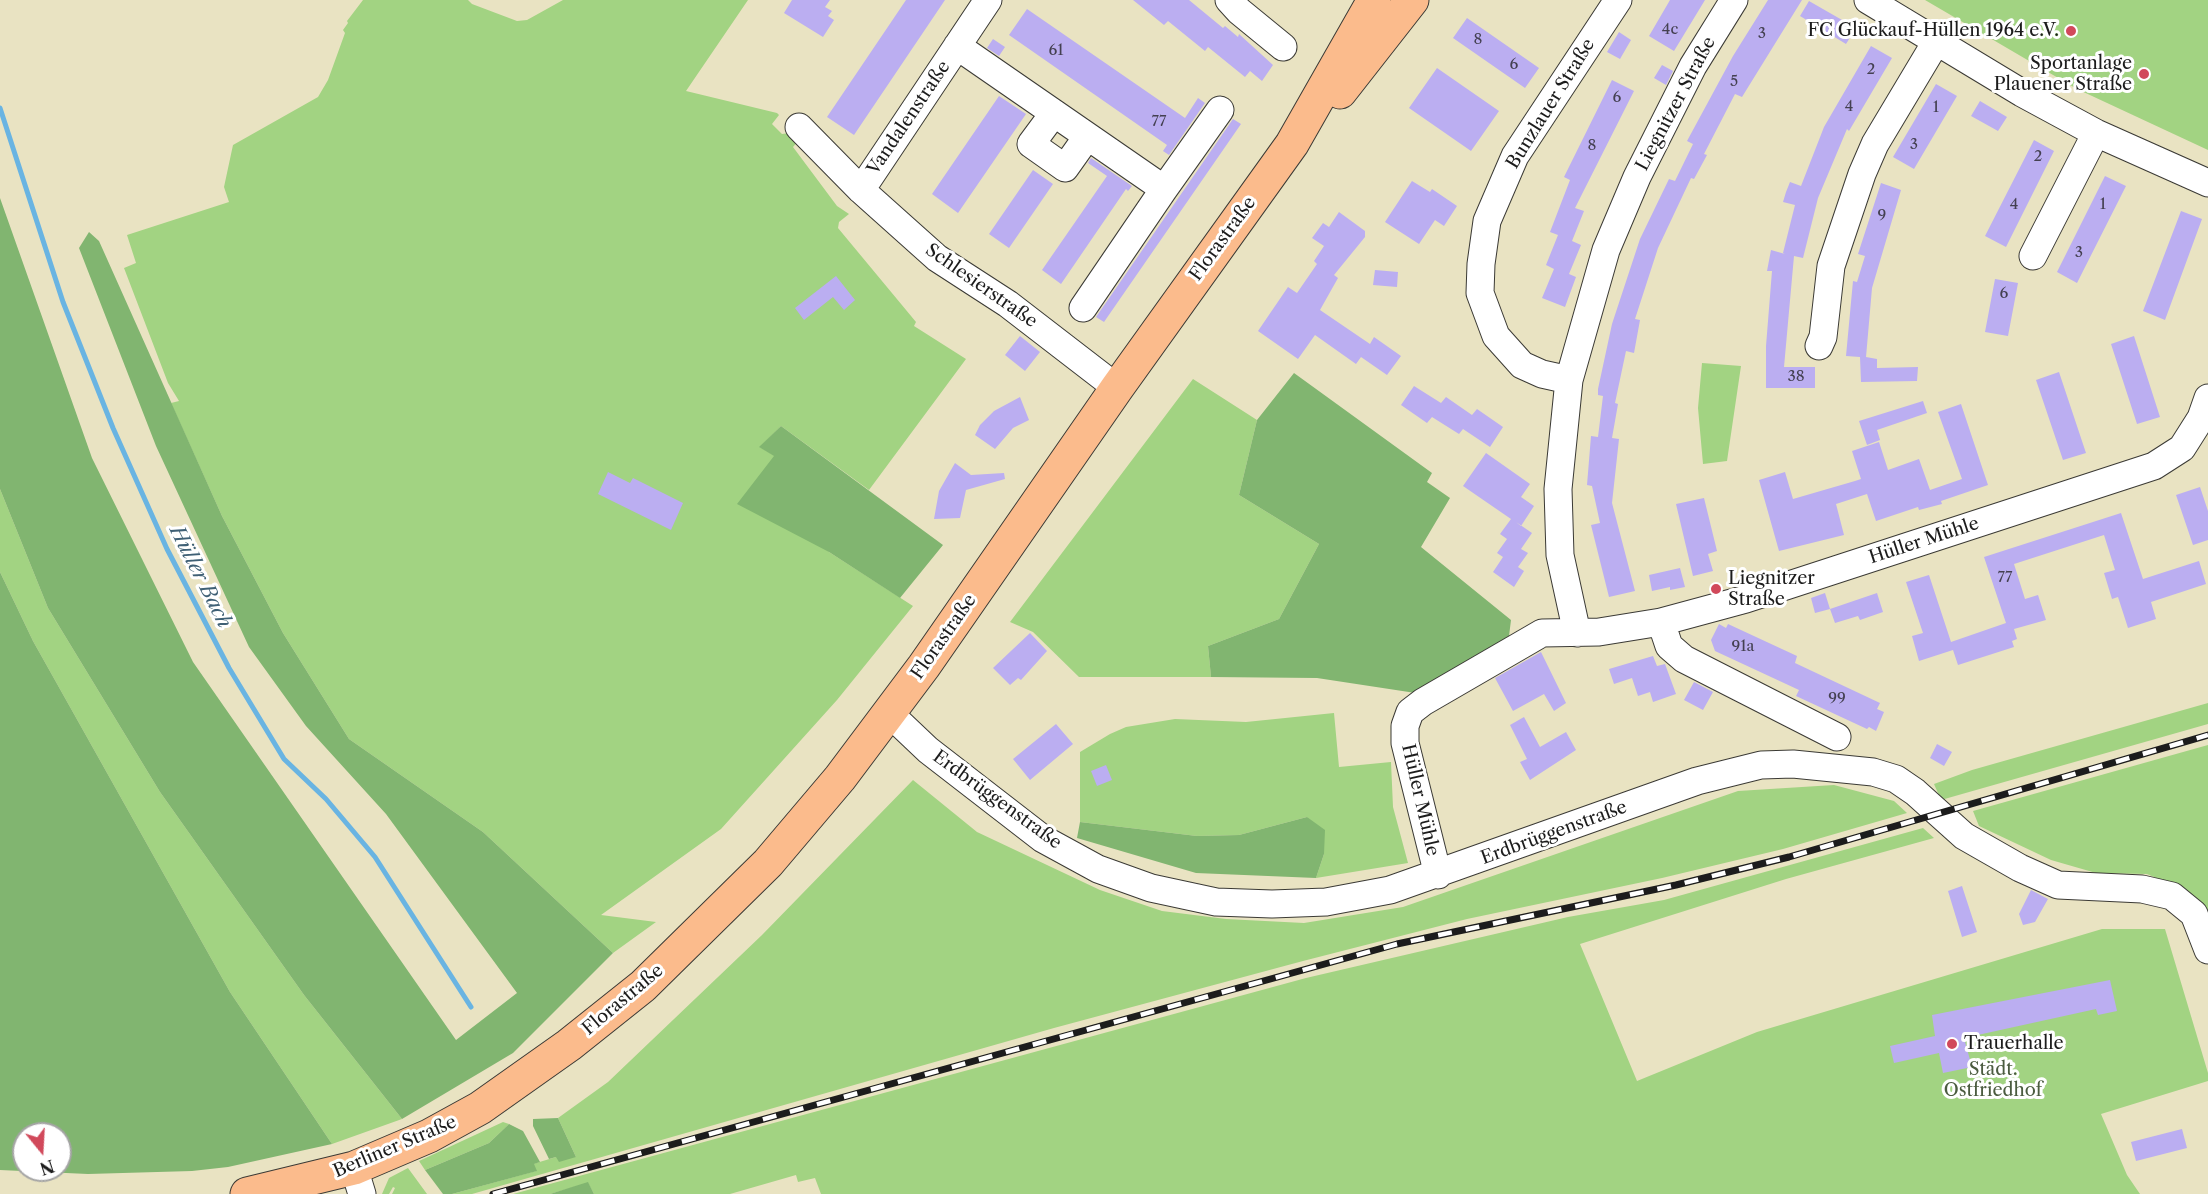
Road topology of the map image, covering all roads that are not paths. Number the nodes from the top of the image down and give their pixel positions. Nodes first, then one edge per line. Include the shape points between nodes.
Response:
1 (988, 0) edge
2 (1229, 0) edge
3 (1374, 0) edge
4 (1412, 0) edge
5 (1618, 0) edge
6 (1734, 0) edge
7 (1868, 0) edge
8 (1936, 42) junction
9 (957, 46) junction
10 (1283, 47) dead end
11 (1220, 110) dead end
12 (1054, 113) junction
13 (799, 127) dead end
14 (2096, 133) junction
15 (1087, 136) junction
16 (1292, 144) junction
17 (2208, 183) edge
18 (1164, 189) junction
19 (861, 190) junction
20 (2033, 256) dead end
21 (1083, 308) dead end
22 (1819, 346) dead end
23 (1569, 380) junction
24 (1117, 388) junction
25 (2208, 398) edge
26 (2195, 448) edge
27 (1661, 622) junction
28 (1577, 633) junction
29 (889, 713) junction
30 (1837, 737) dead end
31 (1438, 875) junction
32 (2208, 950) edge
33 (531, 1074) joint
34 (358, 1181) edge
35 (247, 1194) edge

1 - 9 street, Vandalenstraße
2 - 10 street
3 - 16 main road, Florastraße
4 - 16 main road, Florastraße via 1343,88
5 - 23 street, Bunzlauer Straße via 1515,156 1487,220 1481,264 1480,293 1496,336 1522,364 1542,374
6 - 23 street, Liegnitzer Straße via 1693,66 1637,177 1606,250
7 - 8 street
8 - 14 street
8 - 22 street via 1875,144 1862,174 1832,266
9 - 12 street, Vandalenstraße
9 - 19 street, Vandalenstraße
11 - 18 street
12 - 15 street, Vandalenstraße
12 - 15 street via 1031,144 1065,168
13 - 19 street, Schlesierstraße
14 - 17 street
14 - 20 street
15 - 18 street, Vandalenstraße
16 - 24 main road, Florastraße
18 - 21 street
19 - 24 street, Schlesierstraße via 937,258 1008,304
23 - 28 street, Liegnitzer Straße via 1558,489 1560,555
24 - 29 main road, Florastraße
25 - 26 street, Hüller Mühle
26 - 27 street, Hüller Mühle via 2139,471 1746,599
27 - 28 street, Hüller Mühle
27 - 30 street via 1669,646 1684,659
28 - 31 street, Hüller Mühle via 1542,633 1527,640 1410,712 1405,742
29 - 31 street, Erdbrüggenstraße via 928,750 1043,839 1098,868 1151,888 1216,902 1272,904 1337,900 1390,890
29 - 33 main road, Florastraße via 804,821 731,902 642,986
31 - 32 street, Erdbrüggenstraße via 1729,771 1783,764 1835,767 1896,779 1964,836 2048,881 2068,886 2142,889 2172,896 2194,914
33 - 34 main road, Berliner Straße
34 - 35 main road, Berliner Straße

